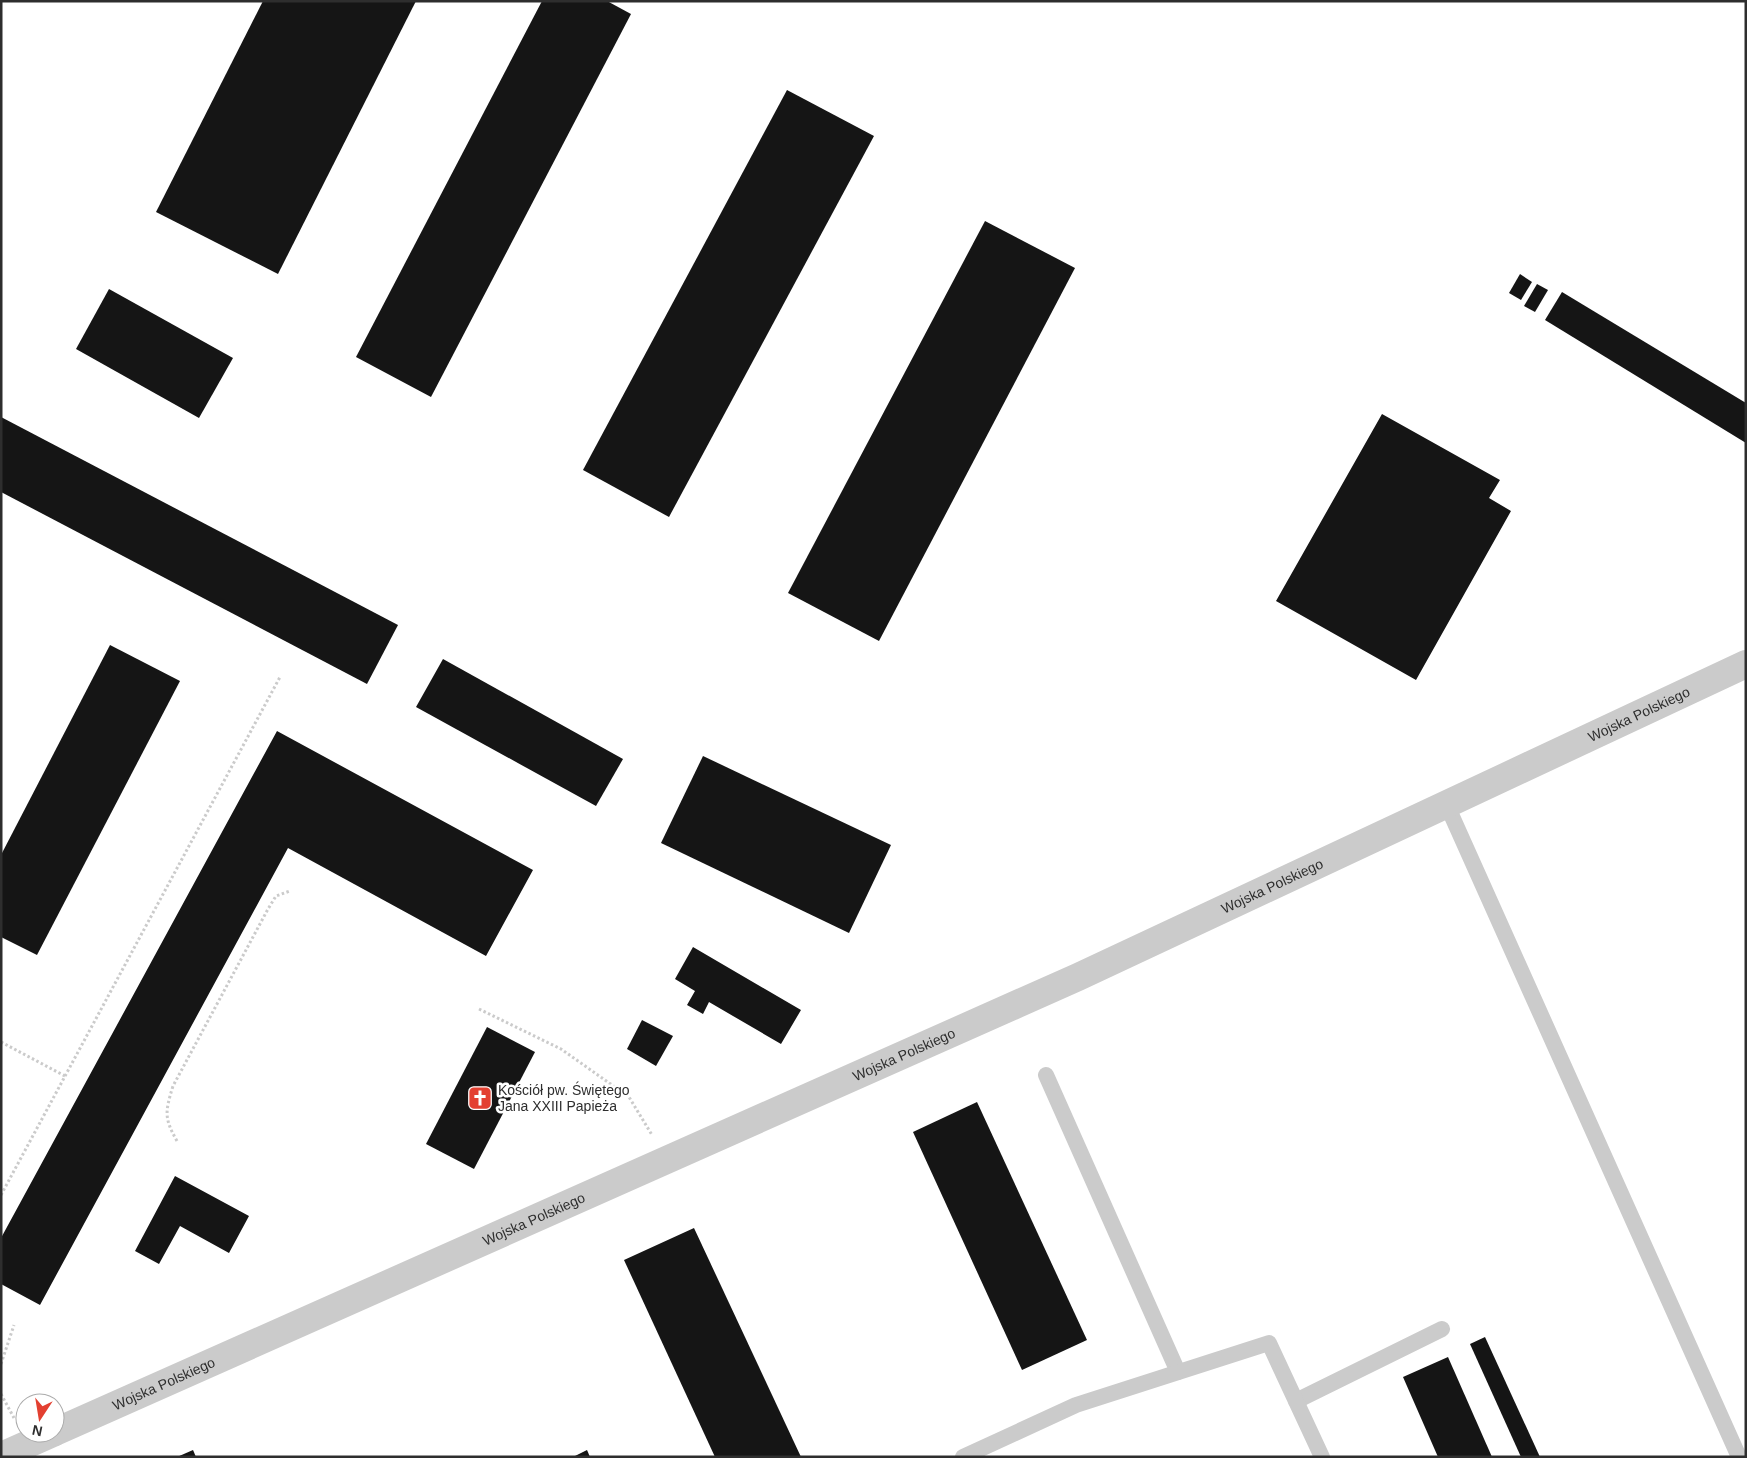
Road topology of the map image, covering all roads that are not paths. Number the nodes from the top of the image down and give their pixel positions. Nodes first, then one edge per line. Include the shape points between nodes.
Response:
1 (1746, 664) edge
2 (1446, 803) junction
3 (1046, 1075) dead end
4 (1442, 1329) dead end
5 (1178, 1372) junction
6 (1296, 1401) junction
7 (65, 1427) edge
8 (963, 1457) edge
9 (1322, 1457) edge
10 (1739, 1457) edge

1 - 2 street, Wojska Polskiego
2 - 7 street, Wojska Polskiego via 1060,985
2 - 10 lane
3 - 5 lane
4 - 6 lane
5 - 6 lane via 1269,1343
5 - 8 lane via 1076,1405
6 - 9 lane

